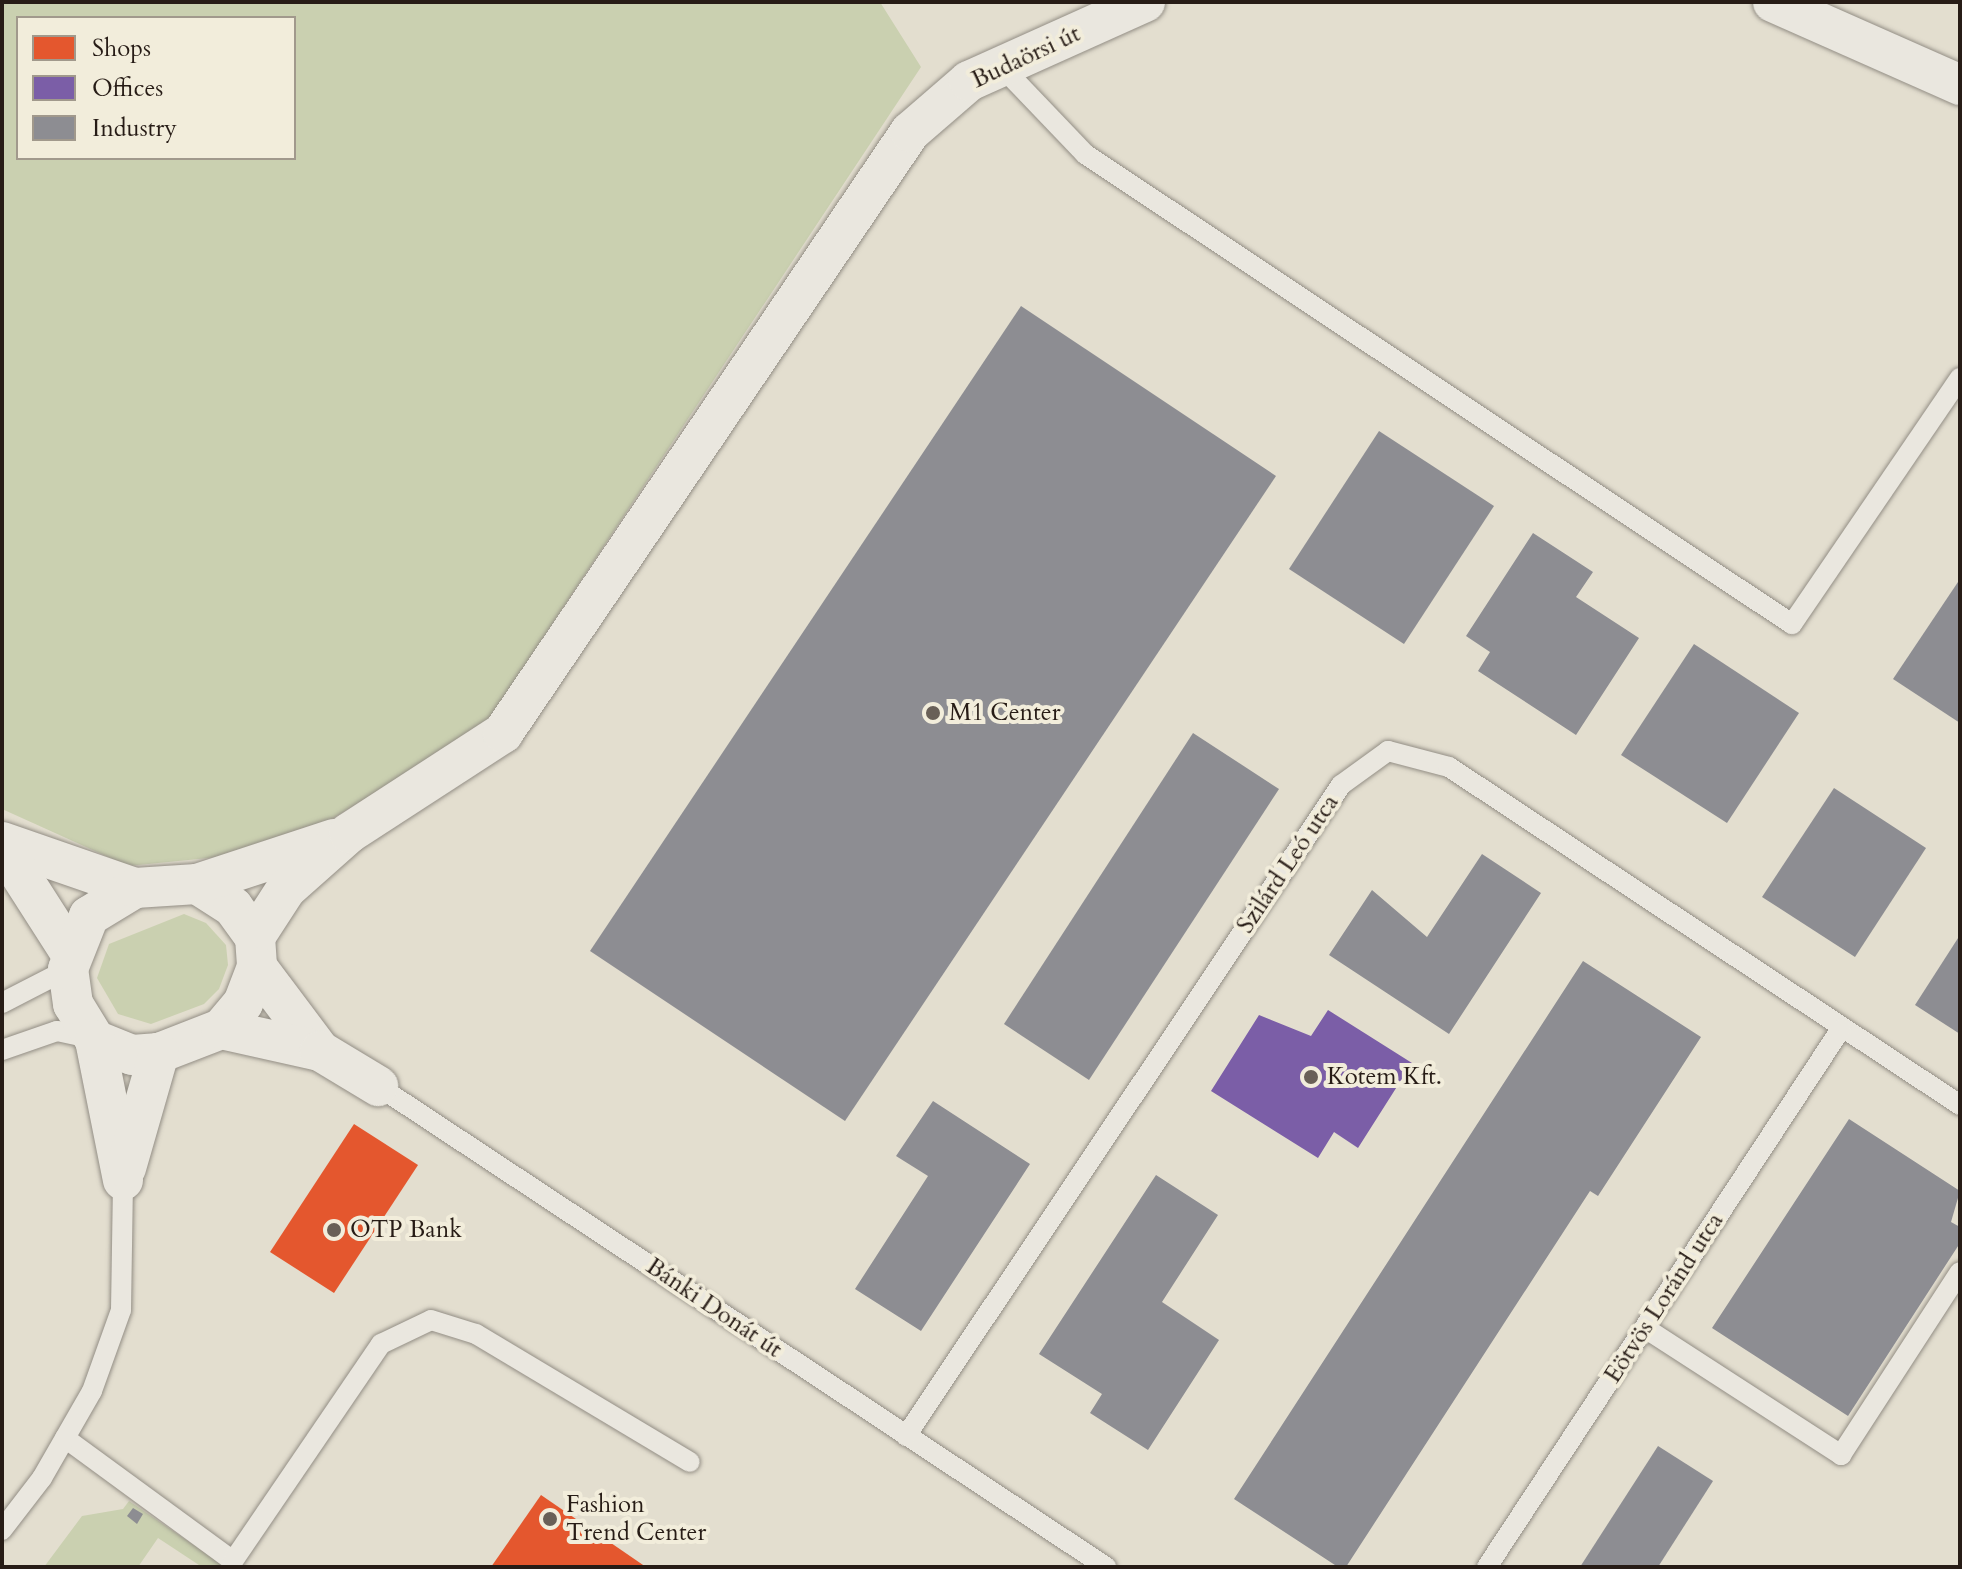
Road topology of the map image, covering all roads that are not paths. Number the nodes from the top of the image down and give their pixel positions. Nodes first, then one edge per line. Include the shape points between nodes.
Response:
1 (1145, 2) edge
2 (1773, 2) edge
3 (1001, 66) junction
4 (1960, 85) edge
5 (1960, 378) edge
6 (349, 833) junction
7 (2, 844) edge
8 (197, 884) junction
9 (135, 888) junction
10 (256, 952) junction
11 (70, 962) junction
12 (2, 1003) edge
13 (221, 1029) junction
14 (1841, 1029) junction
15 (95, 1040) junction
16 (2, 1050) edge
17 (320, 1051) junction
18 (159, 1053) junction
19 (378, 1086) joint
20 (1960, 1105) edge
21 (123, 1180) junction
22 (1960, 1272) edge
23 (1645, 1328) junction
24 (906, 1436) junction
25 (65, 1438) junction
26 (690, 1462) dead end
27 (2, 1530) edge
28 (1106, 1567) edge
29 (1487, 1567) edge

1 - 3 street, Budaörsi út
2 - 4 street
3 - 5 lane via 1085,154 1792,624
3 - 6 street, Budaörsi út via 952,95 910,132 503,733
6 - 8 street
6 - 10 street via 286,889
7 - 9 street
7 - 11 street
8 - 9 street
8 - 10 street via 233,907
9 - 11 street via 89,916
10 - 13 street via 243,1003
10 - 17 street, Bánki Donát út
11 - 12 lane
11 - 15 street via 73,1004
13 - 17 street, Bánki Donát út
13 - 18 street
14 - 20 lane
14 - 23 lane, Eötvös Loránd utca
14 - 24 lane, Szilárd Leó utca via 1449,767 1388,751 1341,785
15 - 16 lane via 57,1031
15 - 18 street via 132,1055
15 - 21 street
17 - 19 street, Bánki Donát út
18 - 21 street
19 - 24 lane, Bánki Donát út
21 - 25 lane via 121,1310 92,1391
22 - 23 lane via 1841,1455
23 - 29 lane, Eötvös Loránd utca
24 - 28 lane, Bánki Donát út
25 - 26 lane via 233,1561 381,1344 431,1320 476,1334
25 - 27 lane

